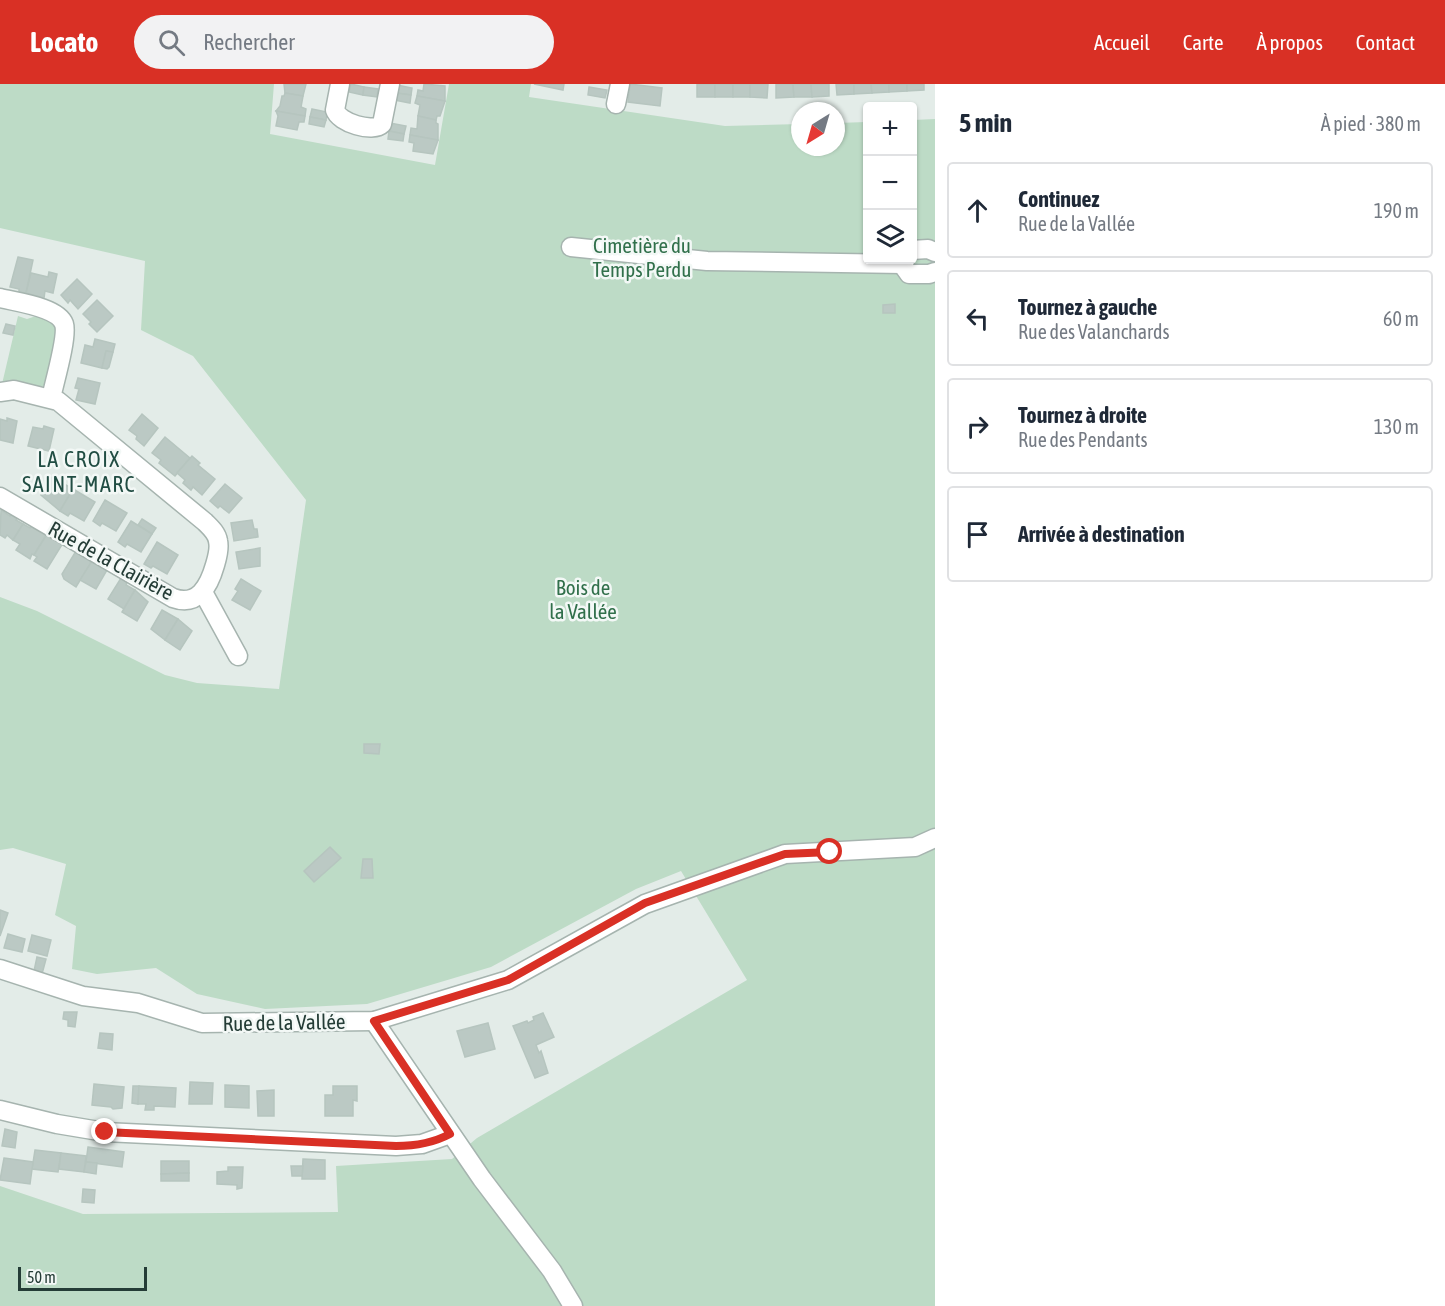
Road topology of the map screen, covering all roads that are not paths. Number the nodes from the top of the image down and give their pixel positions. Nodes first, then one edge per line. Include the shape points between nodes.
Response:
1 (340, 84) edge
2 (390, 84) edge
3 (620, 84) edge
4 (616, 104) dead end
5 (571, 247) dead end
6 (935, 252) edge
7 (917, 254) edge
8 (863, 259) edge
9 (906, 264) edge
10 (935, 272) edge
11 (0, 298) edge
12 (0, 392) edge
13 (51, 398) junction
14 (0, 497) edge
15 (203, 592) junction
16 (238, 656) dead end
17 (935, 838) edge
18 (0, 969) edge
19 (374, 1021) junction
20 (0, 1110) edge
21 (450, 1134) junction
22 (573, 1306) edge

1 - 2 street via 336,115 343,121 373,129 382,124
3 - 4 street
5 - 8 street via 707,261
6 - 7 street via 928,249
9 - 10 street via 905,270 912,274
11 - 13 street via 47,309 64,324
12 - 13 street, Rue de la Clairière via 14,390
13 - 15 street, Rue de la Clairière via 72,411 212,530 219,542 217,556
14 - 15 street, Rue de la Clairière via 173,598 185,601
15 - 16 street
17 - 19 street, Rue de la Vallée via 915,847 785,854 645,903 508,980
18 - 19 street, Rue de la Vallée via 83,996 138,1003 202,1023
19 - 21 street
20 - 21 street via 105,1132 166,1136 396,1146 422,1144
21 - 22 street

